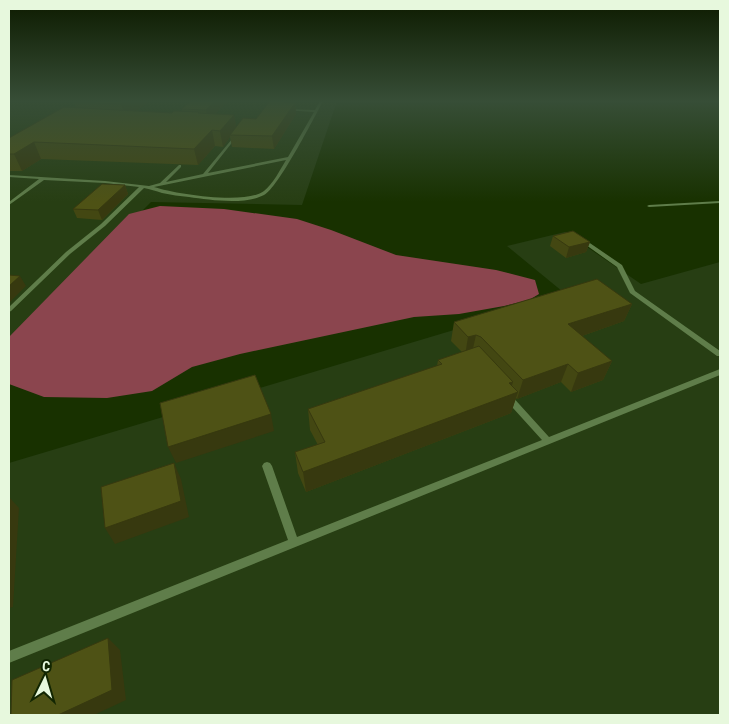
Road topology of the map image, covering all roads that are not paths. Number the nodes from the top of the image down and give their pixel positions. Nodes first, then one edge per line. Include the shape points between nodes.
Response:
1 (238, 135) edge
2 (302, 135) edge
3 (288, 158) junction
4 (178, 166) edge
5 (9, 176) edge
6 (204, 176) junction
7 (42, 179) junction
8 (161, 185) junction
9 (142, 187) junction
10 (149, 187) junction
11 (720, 202) edge
12 (9, 204) edge
13 (649, 206) dead end
14 (575, 235) edge
15 (9, 310) edge
16 (720, 354) edge
17 (720, 372) edge
18 (498, 386) edge
19 (548, 440) junction
20 (267, 466) dead end
21 (294, 542) junction
22 (9, 657) edge

1 - 6 lane
2 - 3 lane
3 - 6 lane
3 - 10 lane via 267,192 257,197 192,197
4 - 8 lane
5 - 7 lane
6 - 8 lane
7 - 9 lane
7 - 12 lane
8 - 10 lane
9 - 10 lane
9 - 15 lane
11 - 13 lane
14 - 16 lane via 620,266 632,292
17 - 19 lane
18 - 19 lane
19 - 21 lane
20 - 21 lane
21 - 22 lane

